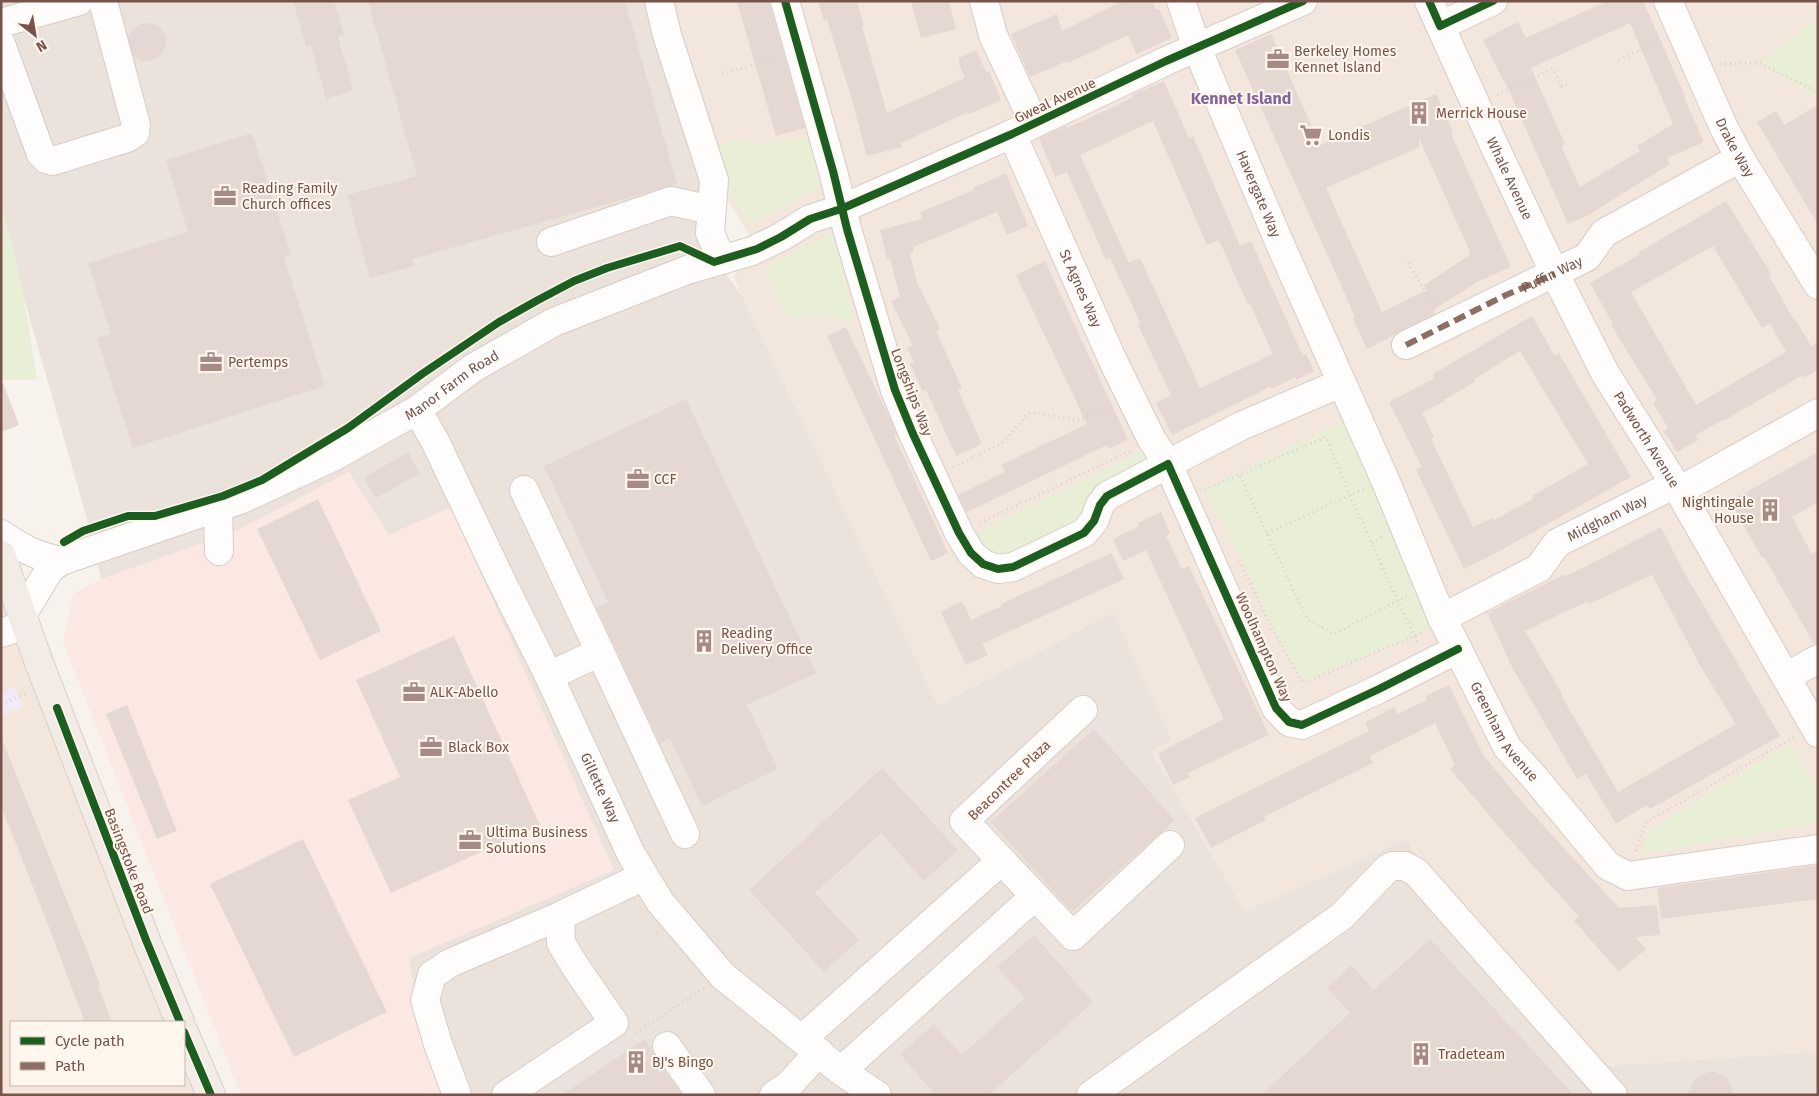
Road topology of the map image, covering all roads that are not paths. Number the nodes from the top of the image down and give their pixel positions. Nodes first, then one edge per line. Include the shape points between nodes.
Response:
1 (17, 1) edge
2 (79, 1) edge
3 (103, 1) edge
4 (659, 1) edge
5 (785, 1) edge
6 (984, 1) edge
7 (1181, 1) edge
8 (1429, 1) edge
9 (1493, 1) edge
10 (1668, 1) edge
11 (1, 5) edge
12 (1291, 7) edge
13 (1, 24) edge
14 (1440, 26) junction
15 (1, 44) edge
16 (1197, 48) junction
17 (1023, 128) junction
18 (1740, 158) junction
19 (841, 209) junction
20 (712, 210) junction
21 (551, 242) dead end
22 (722, 260) junction
23 (1555, 274) junction
24 (1818, 286) edge
25 (1406, 345) dead end
26 (1342, 382) junction
27 (417, 410) junction
28 (1818, 414) edge
29 (1168, 464) junction
30 (1677, 487) junction
31 (524, 490) dead end
32 (218, 507) junction
33 (1, 534) edge
34 (219, 551) dead end
35 (1, 555) edge
36 (60, 561) junction
37 (1442, 618) junction
38 (16, 625) edge
39 (1458, 649) junction
40 (600, 652) junction
41 (1818, 659) edge
42 (549, 676) junction
43 (1786, 677) junction
44 (1083, 710) dead end
45 (1816, 729) edge
46 (685, 834) dead end
47 (1170, 845) dead end
48 (1818, 849) edge
49 (1001, 861) junction
50 (644, 876) junction
51 (1034, 896) junction
52 (560, 916) junction
53 (180, 1021) edge
54 (185, 1034) edge
55 (668, 1046) dead end
56 (811, 1046) junction
57 (841, 1071) junction
58 (875, 1094) edge
59 (211, 1095) edge
60 (457, 1095) edge
61 (506, 1095) edge
62 (701, 1095) edge
63 (774, 1095) edge
64 (1091, 1095) edge
65 (1613, 1095) edge

1 - 11 street
2 - 13 street
3 - 15 street via 136,125 134,133 127,138 46,160
4 - 20 street via 714,180
5 - 19 street, Longships Way
6 - 17 street, St Agnes Way
7 - 16 street, Havergate Way
8 - 14 street, Whale Avenue
9 - 14 street
10 - 18 street, Drake Way
12 - 16 street, Gweal Avenue
14 - 23 street, Whale Avenue
16 - 17 street, Gweal Avenue
16 - 26 street, Havergate Way
17 - 19 street, Gweal Avenue
17 - 29 street, St Agnes Way via 1114,363 1152,440
18 - 23 street, Puffin Way via 1604,233 1587,256
18 - 24 street, Drake Way
19 - 22 street, Manor Farm Road via 810,219 752,251
19 - 29 street, Longships Way via 895,390 959,533 971,553 983,564 998,569 1013,567 1084,533 1107,496
20 - 21 street via 671,201
20 - 22 street via 710,233
22 - 27 street, Manor Farm Road via 554,322 472,368
23 - 25 street, Puffin Way
23 - 30 street, Padworth Avenue via 1605,374
26 - 29 street via 1241,426
26 - 37 street, Greenham Avenue
27 - 32 street, Manor Farm Road via 335,456
27 - 42 street, Gillette Way via 436,442
28 - 30 street
29 - 39 street, Woolhampton Way via 1276,708 1288,722 1302,725
30 - 37 street, Midgham Way via 1557,544 1539,568
30 - 43 street, Padworth Avenue
31 - 40 street
32 - 34 street
32 - 36 street, Manor Farm Road
33 - 36 street via 28,552
35 - 38 main road, Basingstoke Road
36 - 38 street, Manor Farm Road via 50,569
37 - 39 street, Greenham Avenue
38 - 53 main road, Basingstoke Road
39 - 48 street, Greenham Avenue via 1506,747 1608,866 1628,876
40 - 42 street
40 - 46 street
41 - 43 street
42 - 50 street, Gillette Way
43 - 45 street, Padworth Avenue
44 - 49 street, Beacontree Plaza via 964,821
47 - 51 street, Beacontree Plaza via 1073,936
49 - 51 street, Beacontree Plaza
49 - 56 street
50 - 52 street
50 - 56 street, Gillette Way via 660,902 723,976
51 - 57 street
52 - 60 street via 450,962 432,975 425,1000
52 - 61 street via 561,943 614,1023
54 - 59 main road
55 - 62 street
56 - 57 street, Gillette Way
56 - 63 street via 786,1086
57 - 58 street, Gillette Way
64 - 65 street via 1342,916 1387,869 1398,865 1416,872

